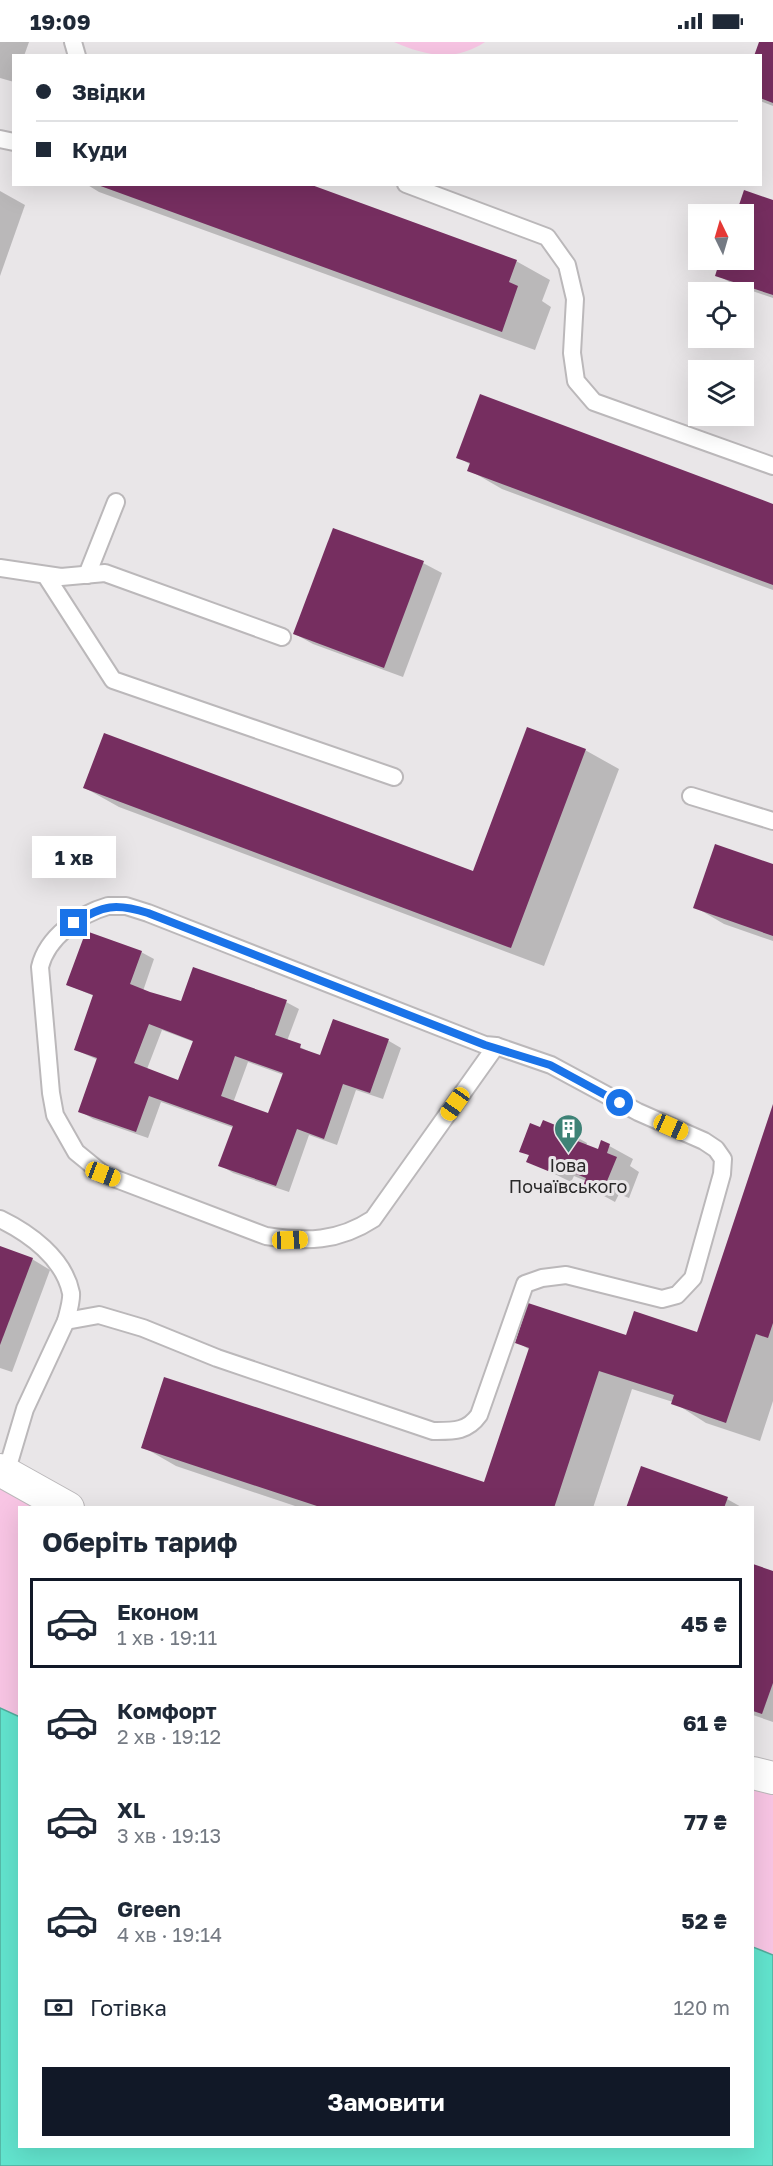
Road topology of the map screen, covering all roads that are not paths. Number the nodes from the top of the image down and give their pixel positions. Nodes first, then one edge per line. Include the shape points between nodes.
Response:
1 (411, 186) edge
2 (773, 466) edge
3 (116, 502) dead end
4 (0, 568) edge
5 (87, 575) junction
6 (46, 576) junction
7 (282, 637) dead end
8 (394, 777) dead end
9 (691, 796) dead end
10 (773, 821) edge
11 (496, 1046) junction
12 (0, 1219) edge
13 (66, 1321) junction
14 (3, 1472) edge
15 (64, 1506) edge
16 (754, 1773) edge
17 (773, 1778) edge

1 - 2 lane via 547,237 567,265 575,299 572,353 576,381 594,402
3 - 5 lane
4 - 6 lane
5 - 6 lane
5 - 7 lane via 105,573
6 - 8 lane via 113,680
9 - 10 lane
11 - 11 lane via 126,906 94,910 74,923 43,954 40,967 55,1114 76,1152 103,1174 266,1236 290,1240 334,1238 354,1232 373,1219
11 - 13 lane via 550,1065 716,1149 723,1160 722,1174 693,1278 677,1295 662,1299 566,1275 525,1284 479,1414 471,1426 455,1431 433,1431 110,1318 99,1315
12 - 13 lane via 21,1229 57,1262 71,1294
13 - 14 lane via 25,1409
14 - 15 street
16 - 17 street

